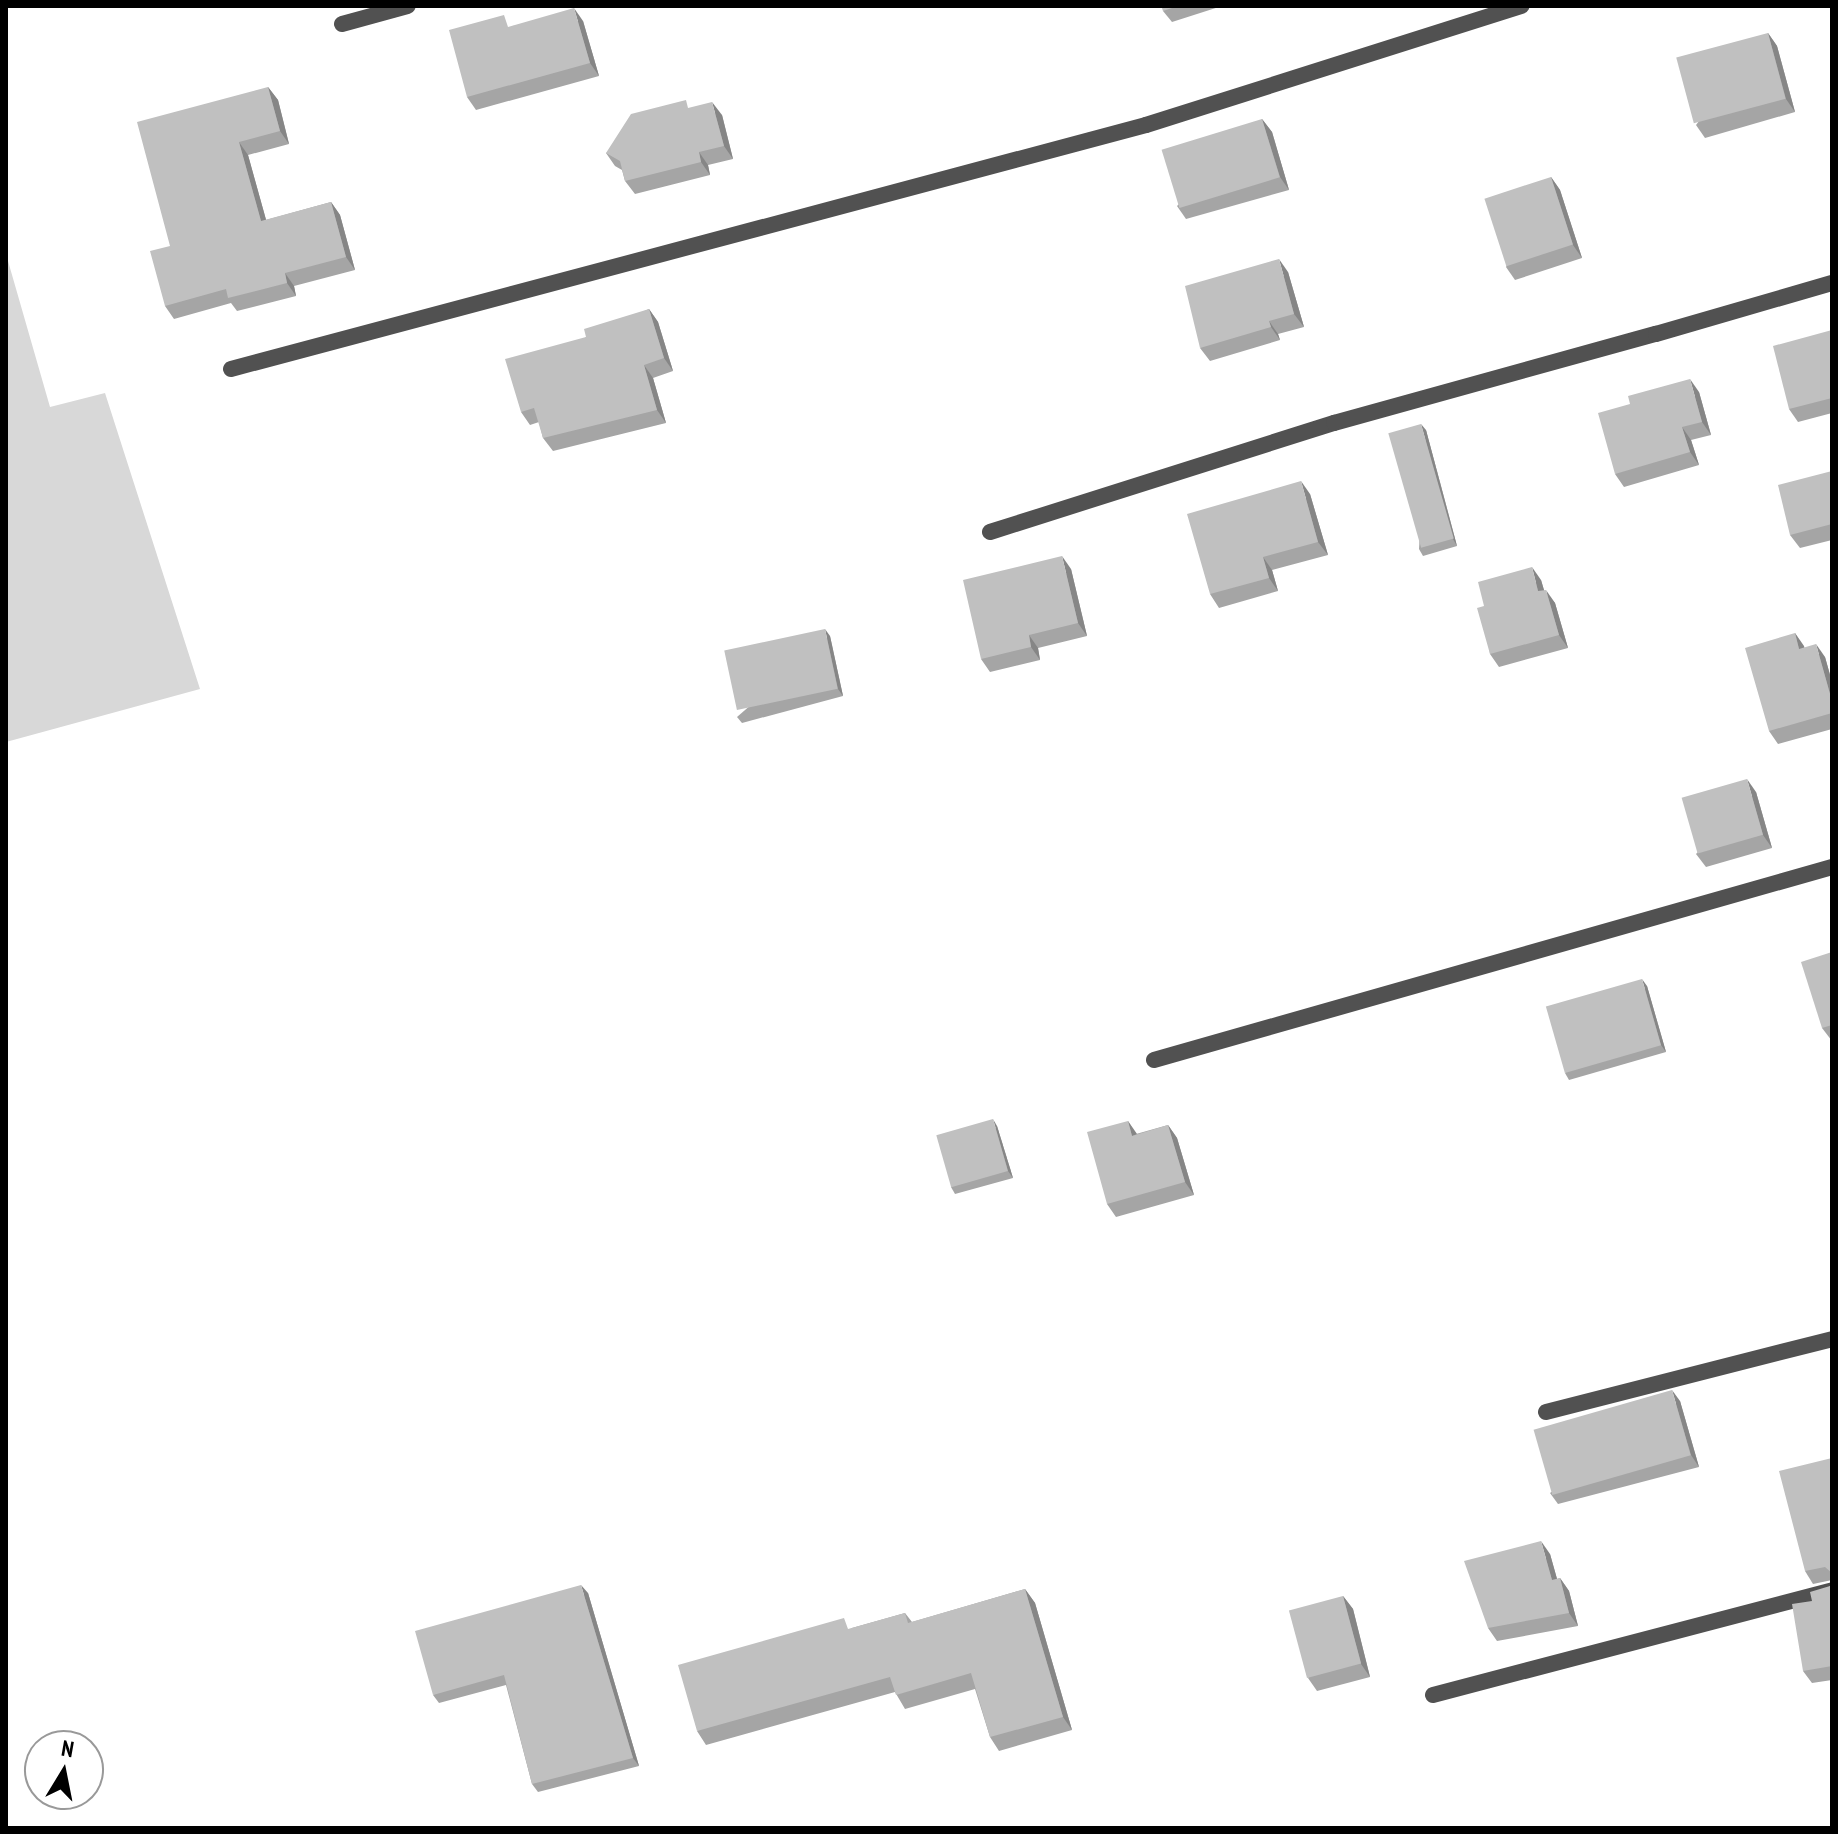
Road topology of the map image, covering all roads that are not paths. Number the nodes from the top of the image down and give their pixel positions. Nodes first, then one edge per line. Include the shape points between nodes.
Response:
1 (408, 6) edge
2 (1522, 6) edge
3 (342, 24) dead end
4 (1832, 283) edge
5 (231, 369) dead end
6 (990, 532) dead end
7 (1832, 867) edge
8 (1154, 1060) dead end
9 (1832, 1339) edge
10 (1546, 1412) dead end
11 (1832, 1590) edge
12 (1433, 1695) dead end

1 - 3 street
2 - 5 street via 1146,125
4 - 6 street via 1334,423
7 - 8 street
9 - 10 street
11 - 12 street

